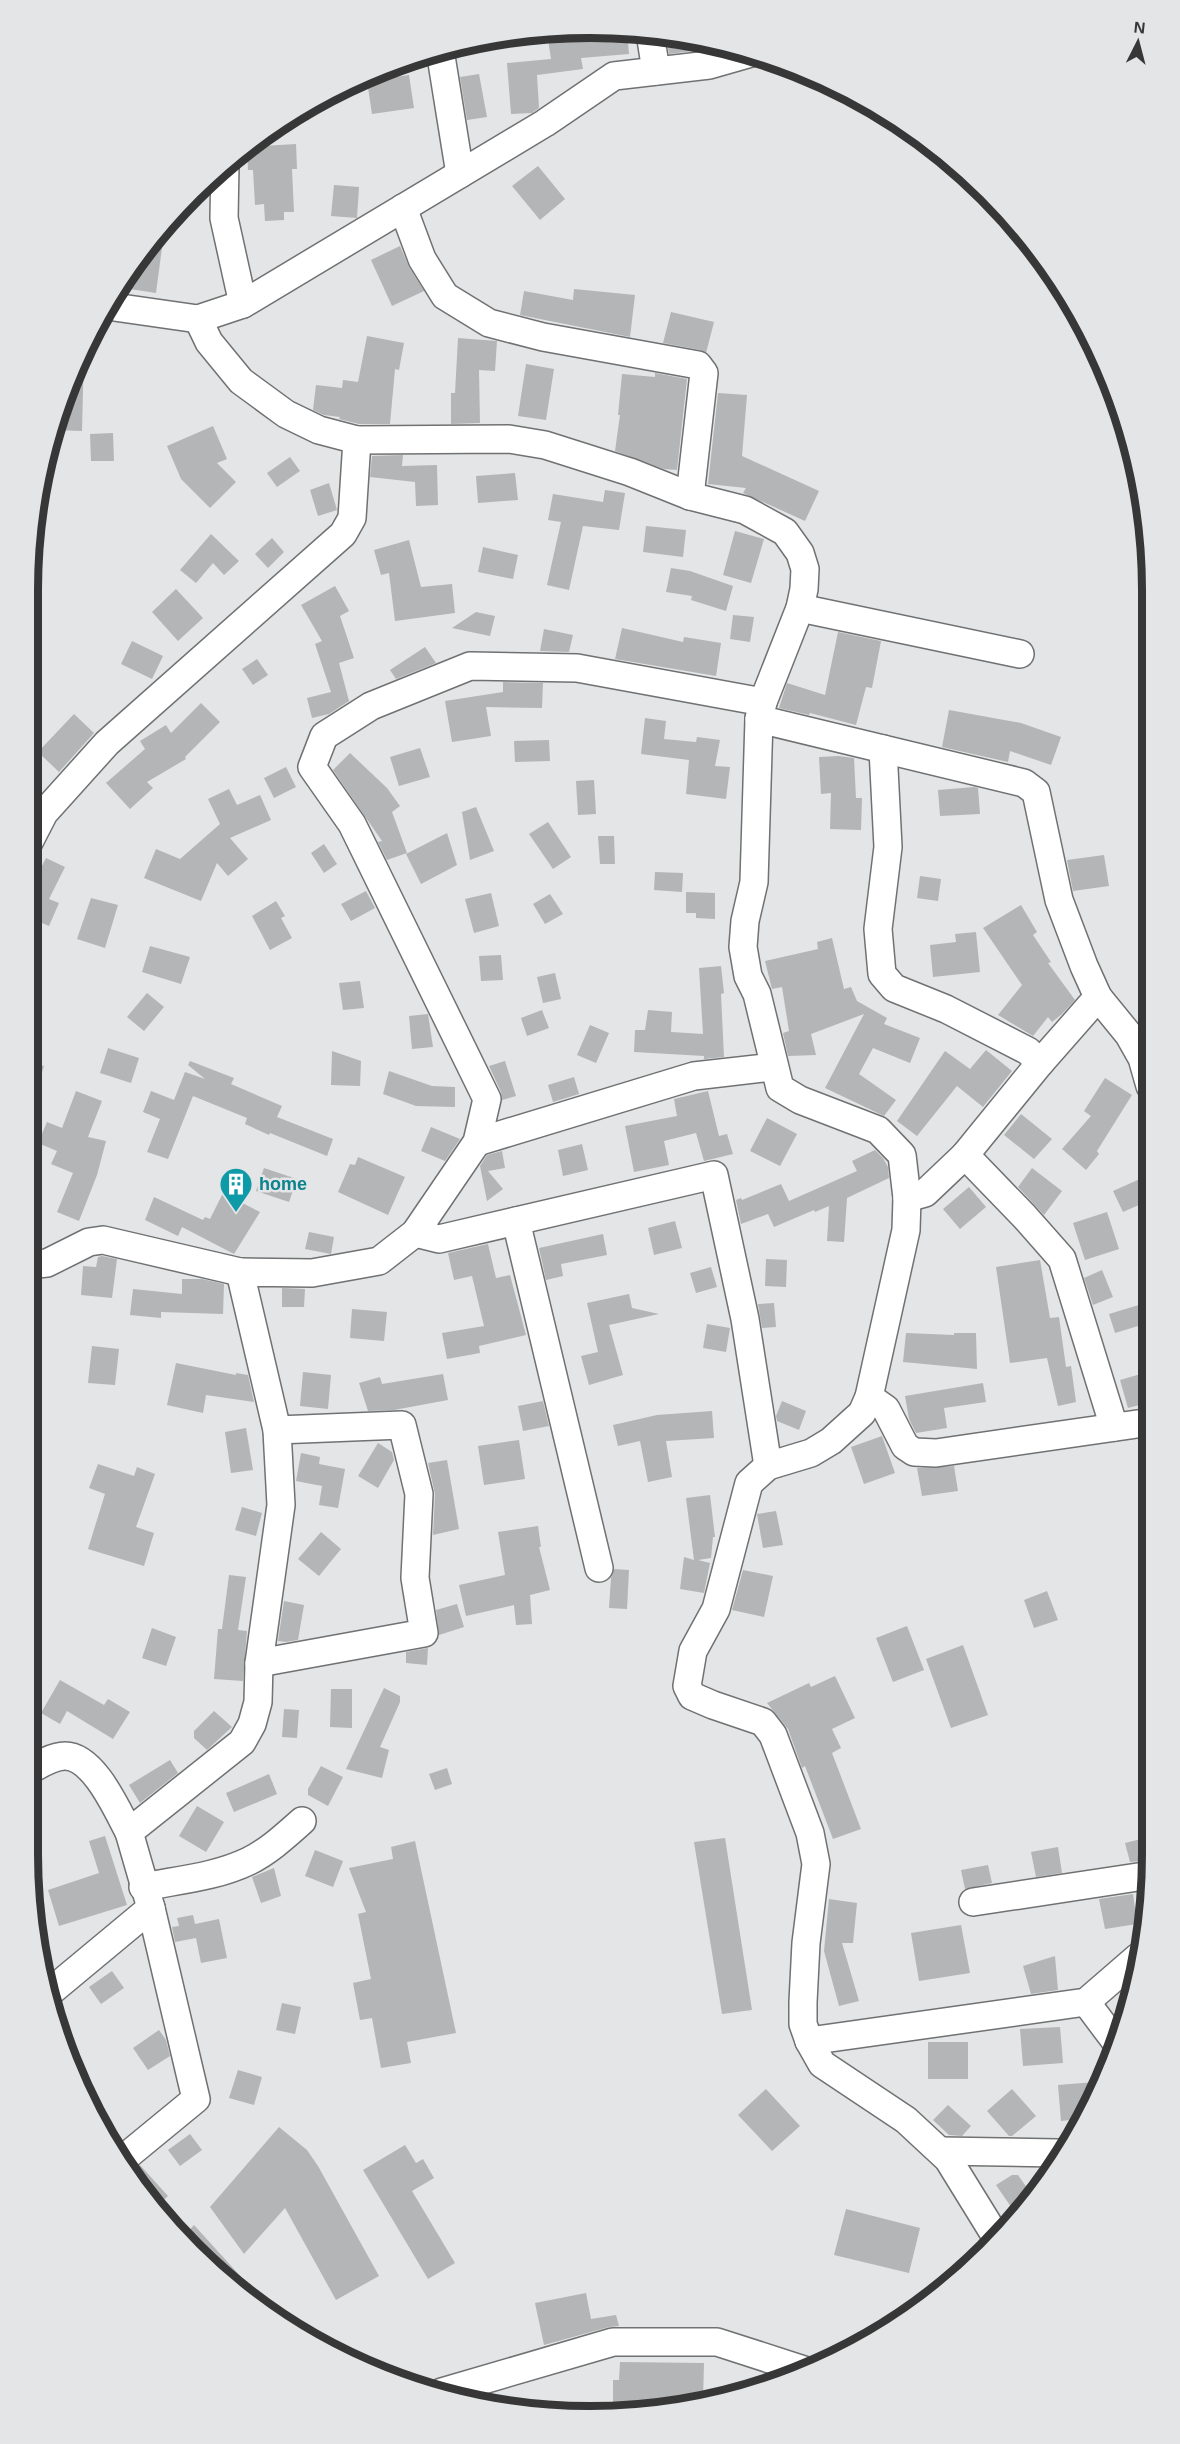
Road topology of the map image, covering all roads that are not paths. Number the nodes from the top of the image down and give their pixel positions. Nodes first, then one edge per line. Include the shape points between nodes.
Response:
1 (651, 41) edge
2 (737, 57) edge
3 (441, 58) edge
4 (656, 71) junction
5 (460, 174) junction
6 (225, 176) edge
7 (403, 208) junction
8 (243, 304) junction
9 (116, 307) edge
10 (198, 319) junction
11 (357, 440) junction
12 (690, 496) junction
13 (800, 608) junction
14 (1020, 654) dead end
15 (761, 710) junction
16 (883, 749) junction
17 (38, 812) edge
18 (1098, 997) junction
19 (1040, 1063) junction
20 (1142, 1063) edge
21 (773, 1067) junction
22 (477, 1142) junction
23 (965, 1155) junction
24 (907, 1198) junction
25 (516, 1221) junction
26 (415, 1233) junction
27 (38, 1264) edge
28 (240, 1272) junction
29 (869, 1397) junction
30 (1142, 1423) edge
31 (1114, 1427) junction
32 (277, 1430) junction
33 (768, 1466) junction
34 (599, 1568) dead end
35 (259, 1663) junction
36 (38, 1767) edge
37 (302, 1821) dead end
38 (129, 1832) junction
39 (1141, 1876) edge
40 (147, 1897) junction
41 (973, 1902) dead end
42 (1132, 1962) edge
43 (54, 1988) edge
44 (1086, 2002) junction
45 (1111, 2036) edge
46 (809, 2041) junction
47 (940, 2151) junction
48 (1054, 2153) edge
49 (127, 2155) edge
50 (993, 2232) edge
51 (794, 2367) edge
52 (452, 2389) edge

1 - 4 street
2 - 4 street via 709,65
3 - 5 street
4 - 5 street via 614,76
5 - 7 street
6 - 8 street via 224,218
7 - 8 street
7 - 12 street via 422,259 445,296 489,324 698,365 704,373
8 - 10 street
9 - 10 street
10 - 11 street via 209,342 242,381 286,414 319,430
11 - 12 street via 509,439 630,472
11 - 17 street via 352,519 343,534 107,743
12 - 13 street via 746,510 785,532 800,553 805,569
13 - 14 street
13 - 15 street
15 - 16 street
15 - 21 street via 754,882 743,947
15 - 22 street via 577,668 470,666 371,706 324,736 312,767 352,824 488,1099
16 - 18 street via 1024,783 1036,792 1059,900
16 - 19 street via 888,847 878,929 882,974 894,988 1028,1051
18 - 19 street
18 - 20 street via 1128,1035
19 - 23 street
21 - 22 street via 694,1076
21 - 24 street via 780,1088 800,1100 878,1130 902,1155
22 - 26 street
23 - 24 street via 925,1193
23 - 31 street via 1062,1259
24 - 29 street via 906,1230
25 - 26 street via 439,1239
25 - 33 street via 714,1175 745,1319
25 - 34 street
26 - 28 street via 379,1261 312,1273
27 - 28 street via 89,1242 104,1240
28 - 32 street
29 - 31 street via 886,1409 904,1446 914,1452 936,1453
29 - 33 street via 862,1413 831,1441 812,1453
30 - 31 street
32 - 35 street via 281,1505
32 - 35 street via 402,1425 419,1494 415,1578 424,1633
33 - 46 street via 749,1483 716,1609 693,1651 687,1686 692,1696 763,1722 773,1735 810,1833 816,1864 806,1943 803,2024
35 - 38 street via 258,1702 242,1742
36 - 38 street via 64,1756 83,1762 108,1792
37 - 40 street via 249,1861
38 - 40 street
39 - 41 street
40 - 43 street
40 - 49 street via 196,2098
42 - 44 street
44 - 45 street
44 - 46 street
46 - 47 street via 822,2064 906,2120
47 - 48 street
47 - 50 street
51 - 52 street via 717,2342 613,2343

